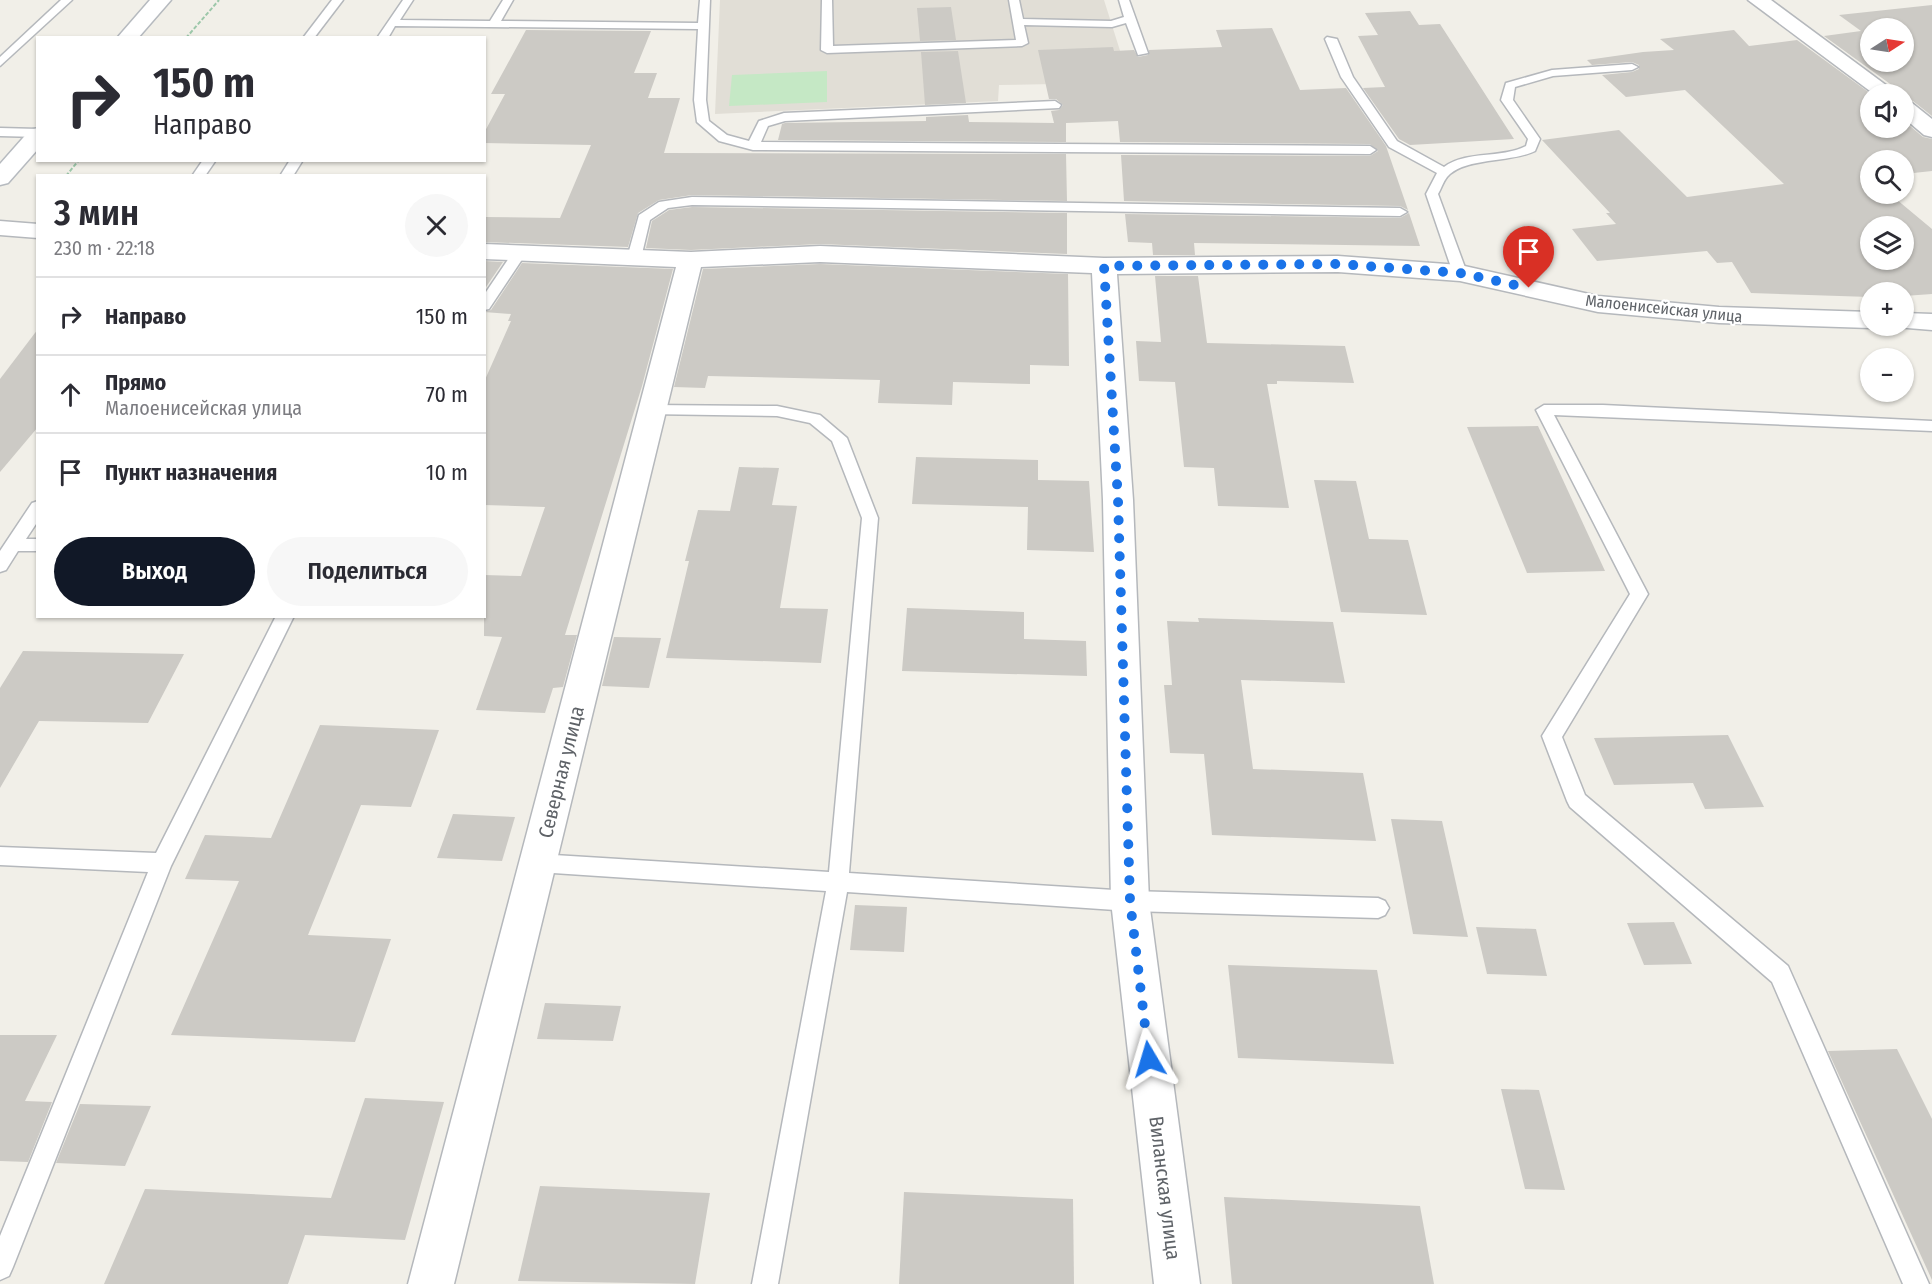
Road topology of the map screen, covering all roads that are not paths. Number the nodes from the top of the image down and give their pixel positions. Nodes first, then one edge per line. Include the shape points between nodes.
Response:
1 (68, 0) edge
2 (161, 0) edge
3 (338, 0) edge
4 (408, 0) edge
5 (508, 0) edge
6 (705, 0) edge
7 (827, 0) edge
8 (1014, 0) edge
9 (1124, 0) edge
10 (1758, 0) edge
11 (1129, 19) junction
12 (495, 22) junction
13 (1018, 22) junction
14 (392, 23) junction
15 (702, 26) junction
16 (129, 36) edge
17 (310, 36) edge
18 (383, 36) edge
19 (1330, 39) dead end
20 (1142, 53) dead end
21 (0, 63) edge
22 (1632, 66) dead end
23 (1873, 84) edge
24 (1056, 105) dead end
25 (1914, 116) edge
26 (1932, 130) edge
27 (0, 132) edge
28 (36, 134) edge
29 (36, 136) edge
30 (753, 146) junction
31 (1370, 150) dead end
32 (1444, 172) junction
33 (0, 178) edge
34 (1400, 212) dead end
35 (0, 228) edge
36 (36, 231) edge
37 (486, 251) edge
38 (520, 252) junction
39 (634, 258) junction
40 (691, 260) junction
41 (1104, 266) junction
42 (1460, 273) junction
43 (486, 303) edge
44 (1860, 320) edge
45 (1914, 321) edge
46 (1932, 322) edge
47 (651, 410) junction
48 (1932, 426) edge
49 (36, 510) edge
50 (12, 545) junction
51 (36, 545) edge
52 (0, 565) edge
53 (284, 618) edge
54 (0, 856) edge
55 (162, 863) junction
56 (538, 863) junction
57 (838, 882) junction
58 (1130, 901) junction
59 (1378, 908) dead end
60 (0, 1267) edge
61 (430, 1284) edge
62 (765, 1284) edge
63 (1177, 1284) edge
64 (1916, 1284) edge

1 - 21 lane
2 - 16 street
3 - 17 lane
4 - 14 lane
5 - 12 lane
6 - 15 lane
7 - 13 lane via 827,50 1022,43
8 - 13 lane
9 - 11 lane
10 - 23 street
11 - 13 lane via 1112,24
11 - 20 lane
12 - 14 lane
12 - 15 lane
14 - 18 lane
15 - 30 lane via 703,122 723,138
19 - 32 lane via 1347,77 1393,144
22 - 32 lane via 1552,73 1510,85 1507,100 1534,139 1532,148 1520,154 1467,162
24 - 30 lane via 784,117 763,124
25 - 26 street
27 - 28 lane
29 - 33 street
30 - 31 lane
32 - 42 lane via 1432,194
34 - 39 lane via 693,201 664,205 644,218
35 - 36 street
37 - 38 street, Малоенисейская улица
38 - 39 street, Малоенисейская улица
38 - 43 lane
39 - 40 street, Малоенисейская улица
40 - 41 street, Малоенисейская улица via 820,254
40 - 47 street, Северная улица
41 - 42 street, Малоенисейская улица via 1338,264
41 - 58 street, Виланская улица via 1118,500
42 - 44 street, Малоенисейская улица via 1598,304 1719,315
45 - 46 street
47 - 56 street, Северная улица
47 - 57 lane via 777,411 814,419 839,438 870,518
48 - 64 lane via 1544,410 1639,594 1552,736 1577,801 1780,974
49 - 50 lane
50 - 51 lane
50 - 52 lane
53 - 55 lane
54 - 55 lane
55 - 60 lane
56 - 57 lane
56 - 61 street, Северная улица
57 - 58 lane
57 - 62 lane
58 - 59 lane
58 - 63 street, Виланская улица

